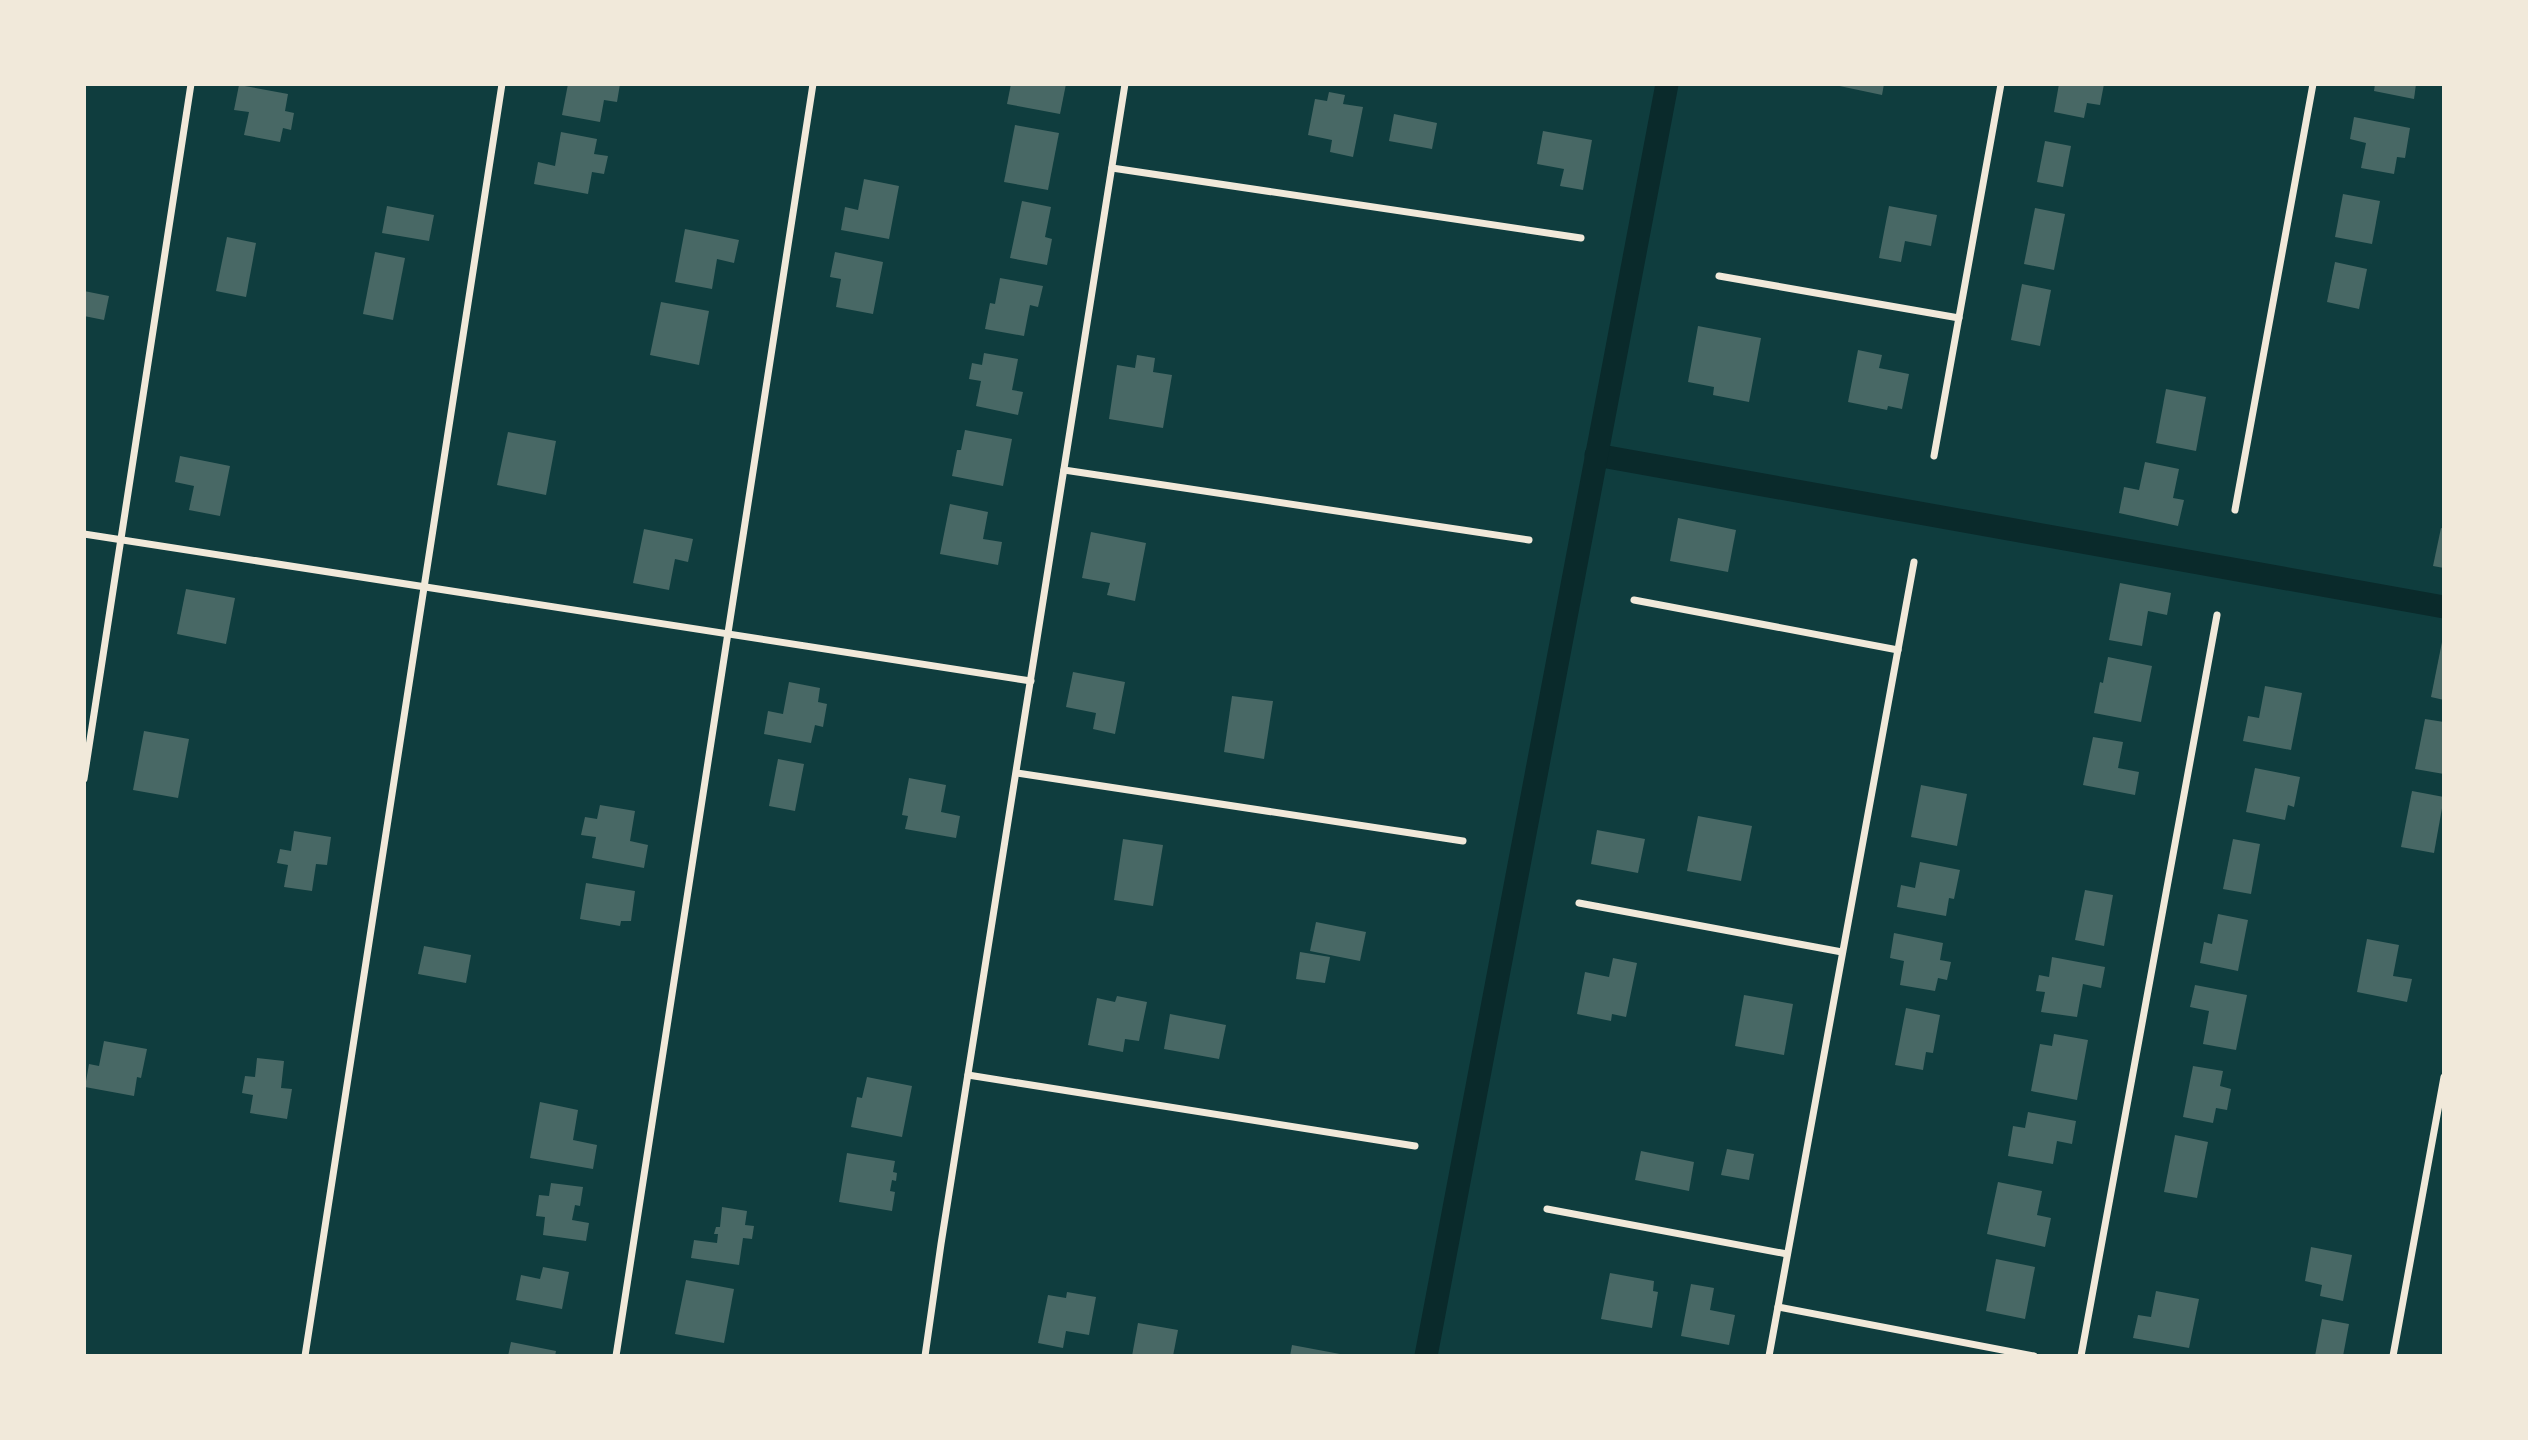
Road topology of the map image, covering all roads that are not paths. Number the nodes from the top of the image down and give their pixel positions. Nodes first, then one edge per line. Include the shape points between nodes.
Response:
1 (191, 84) edge
2 (502, 84) edge
3 (813, 84) edge
4 (1125, 84) edge
5 (2001, 84) edge
6 (2313, 84) edge
7 (1112, 168) junction
8 (1581, 239) dead end
9 (1719, 276) dead end
10 (1959, 318) junction
11 (1934, 456) dead end
12 (1063, 470) junction
13 (2235, 510) dead end
14 (84, 534) edge
15 (1529, 540) dead end
16 (121, 541) junction
17 (1914, 562) dead end
18 (425, 586) junction
19 (1634, 600) dead end
20 (2217, 615) dead end
21 (727, 634) junction
22 (1898, 650) junction
23 (1031, 681) junction
24 (1017, 773) junction
25 (84, 779) edge
26 (1462, 841) dead end
27 (1579, 903) dead end
28 (1842, 952) junction
29 (968, 1075) junction
30 (2444, 1077) edge
31 (1415, 1146) dead end
32 (1547, 1209) dead end
33 (1787, 1254) junction
34 (1778, 1307) junction
35 (305, 1356) edge
36 (615, 1356) edge
37 (925, 1356) edge
38 (1769, 1356) edge
39 (2035, 1356) edge
40 (2081, 1356) edge
41 (2393, 1356) edge

1 - 16 street
2 - 18 street
3 - 21 street
4 - 7 street
5 - 10 street
6 - 13 street
7 - 8 street
7 - 12 street
9 - 10 street
10 - 11 street
12 - 15 street
12 - 23 street
14 - 16 street
16 - 18 street
16 - 25 street
17 - 22 street
18 - 21 street
18 - 35 street
19 - 22 street
20 - 40 street
21 - 23 street
21 - 36 street
22 - 28 street
23 - 24 street
24 - 26 street
24 - 29 street
27 - 28 street
28 - 33 street
29 - 31 street
29 - 37 street
30 - 41 street
32 - 33 street
33 - 34 street
34 - 38 street
34 - 39 street

